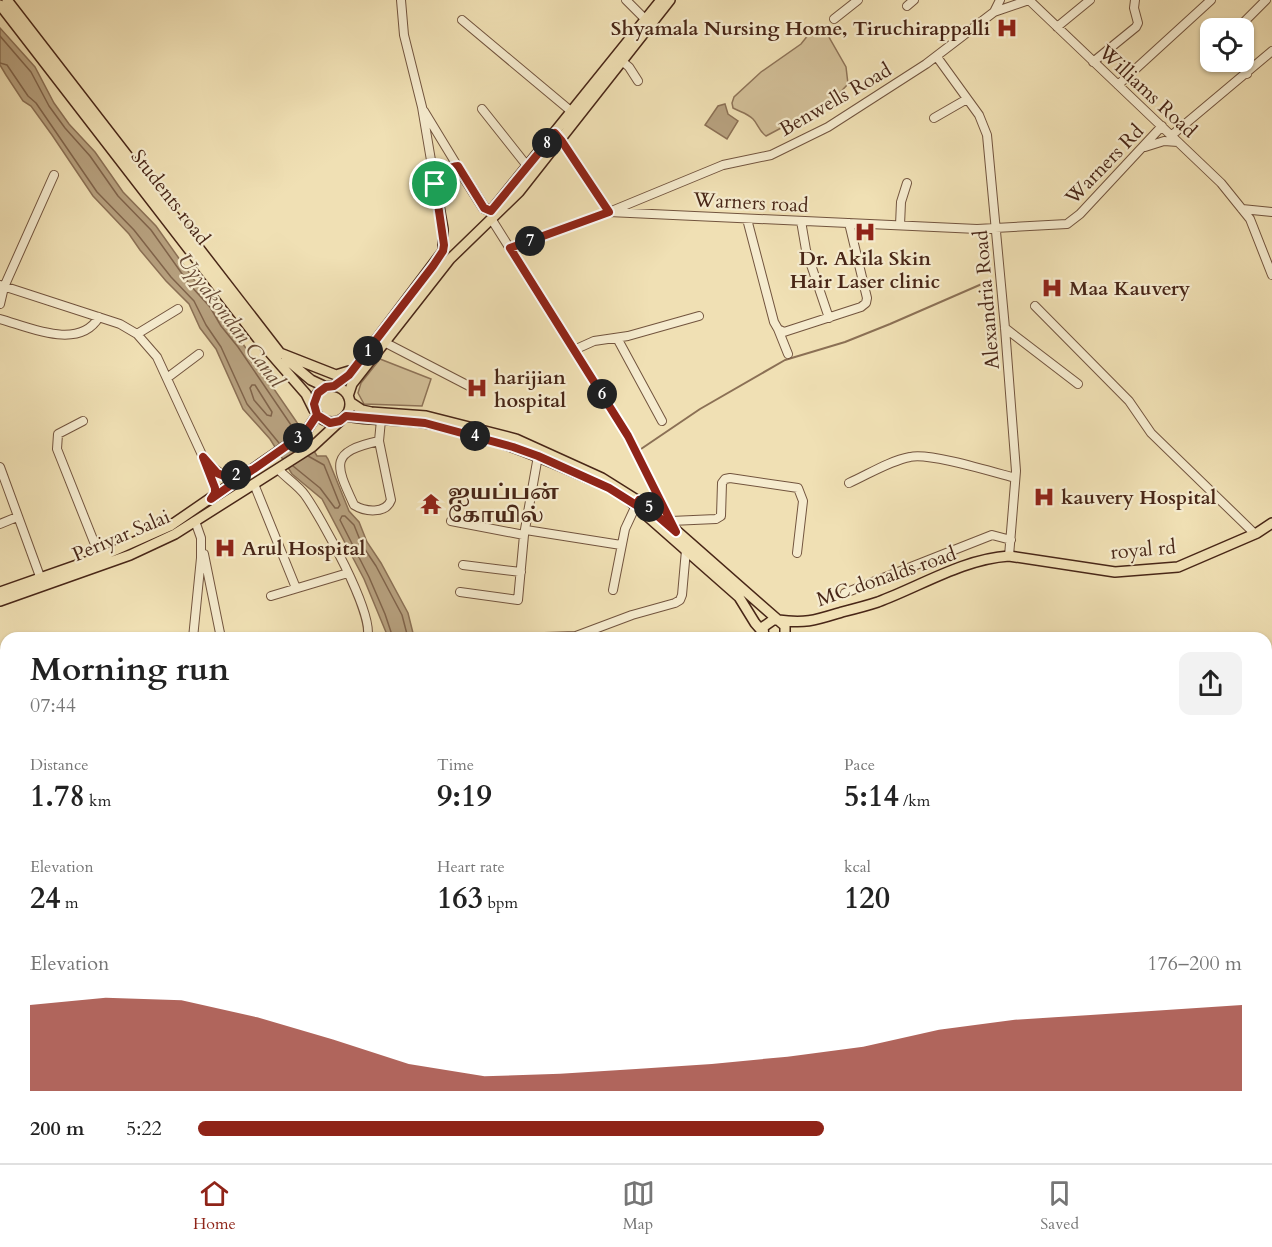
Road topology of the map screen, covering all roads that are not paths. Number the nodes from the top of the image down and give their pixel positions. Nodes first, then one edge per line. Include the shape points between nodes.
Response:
1 (6, 0) edge
2 (401, 0) edge
3 (626, 0) edge
4 (661, 0) edge
5 (670, 0) edge
6 (858, 0) edge
7 (914, 0) edge
8 (1000, 0) edge
9 (1029, 0) edge
10 (1090, 0) edge
11 (1135, 0) edge
12 (1211, 0) edge
13 (1266, 0) edge
14 (0, 5) edge
15 (907, 6) dead end
16 (994, 12) junction
17 (1248, 18) edge
18 (834, 19) dead end
19 (462, 20) dead end
20 (646, 20) junction
21 (1057, 27) junction
22 (1272, 51) edge
23 (937, 57) junction
24 (623, 62) junction
25 (1093, 62) junction
26 (1248, 74) joint
27 (638, 81) dead end
28 (1118, 85) junction
29 (967, 99) junction
30 (422, 107) junction
31 (482, 109) dead end
32 (572, 112) junction
33 (934, 118) dead end
34 (1162, 126) junction
35 (1172, 135) junction
36 (558, 136) junction
37 (1178, 141) junction
38 (1142, 148) junction
39 (458, 166) junction
40 (528, 167) junction
41 (54, 175) dead end
42 (908, 183) dead end
43 (435, 184) junction
44 (1242, 209) junction
45 (609, 212) junction
46 (1272, 212) edge
47 (747, 219) junction
48 (492, 220) junction
49 (801, 221) junction
50 (849, 223) junction
51 (900, 225) junction
52 (996, 227) junction
53 (510, 248) junction
54 (443, 251) junction
55 (450, 259) junction
56 (1272, 275) edge
57 (2, 286) edge
58 (0, 304) edge
59 (1035, 306) dead end
60 (178, 309) dead end
61 (699, 316) dead end
62 (99, 317) junction
63 (829, 318) junction
64 (0, 319) edge
65 (1005, 328) junction
66 (778, 329) junction
67 (137, 334) junction
68 (617, 338) junction
69 (384, 342) junction
70 (573, 350) junction
71 (280, 353) junction
72 (199, 354) dead end
73 (788, 354) dead end
74 (354, 369) junction
75 (167, 378) junction
76 (1078, 384) dead end
77 (330, 386) junction
78 (469, 386) dead end
79 (352, 401) junction
80 (316, 413) junction
81 (343, 418) junction
82 (381, 420) junction
83 (83, 421) dead end
84 (662, 421) dead end
85 (379, 441) junction
86 (538, 456) junction
87 (203, 457) junction
88 (0, 467) edge
89 (254, 469) junction
90 (278, 469) junction
91 (1015, 478) junction
92 (849, 483) dead end
93 (254, 484) junction
94 (211, 499) junction
95 (638, 502) junction
96 (17, 517) junction
97 (195, 521) junction
98 (451, 521) dead end
99 (671, 521) junction
100 (1272, 523) edge
101 (0, 524) edge
102 (676, 532) junction
103 (525, 533) junction
104 (1255, 534) junction
105 (201, 538) junction
106 (1011, 540) junction
107 (621, 545) junction
108 (686, 550) junction
109 (797, 553) dead end
110 (1009, 556) junction
111 (100, 557) junction
112 (463, 565) dead end
113 (521, 572) junction
114 (348, 573) junction
115 (42, 582) junction
116 (296, 588) junction
117 (613, 590) dead end
118 (0, 592) edge
119 (460, 592) dead end
120 (845, 593) dead end
121 (271, 596) dead end
122 (0, 601) edge
123 (778, 620) junction
124 (804, 623) junction
125 (194, 632) edge
126 (220, 632) edge
127 (368, 632) edge
128 (587, 632) edge
129 (762, 632) edge
130 (764, 632) edge
131 (785, 632) edge
132 (793, 632) edge

1 - 71 main road
2 - 30 street via 404,35
3 - 20 street
4 - 20 main road
5 - 24 main road
6 - 18 street
7 - 15 street
8 - 16 street
9 - 16 street, Benwells Road
9 - 21 street, Williams Road
10 - 21 street
11 - 25 street via 1136,27
12 - 28 street
13 - 17 street
14 - 80 main road, Students road via 258,339 306,394
16 - 23 street, Benwells Road
19 - 32 street
20 - 32 main road
21 - 25 street, Williams Road
22 - 26 street
23 - 29 street, Alexandria Road
23 - 45 street, Benwells Road via 828,127 771,154 723,165
24 - 27 street
24 - 36 main road
25 - 28 street, Williams Road
26 - 35 street
28 - 34 street, Williams Road
29 - 33 street
29 - 52 street, Alexandria Road via 987,135
30 - 39 street
30 - 43 street
31 - 40 street
32 - 36 main road
34 - 35 street, Williams Road
34 - 38 street, Warners Rd
35 - 37 street, Williams Road
36 - 40 main road
36 - 45 street
36 - 48 main road via 519,192
37 - 38 street via 1155,142
37 - 44 street, Williams Road
38 - 52 street, Warners Rd via 1067,224
39 - 40 main road via 487,211
39 - 43 main road via 442,174
41 - 57 street
42 - 51 street via 901,202
43 - 54 main road
44 - 46 street
44 - 56 street, Williams Road via 1250,219
45 - 47 street, Warners road
45 - 53 street, Warners road
47 - 49 street, Warners road
47 - 66 street
48 - 53 street
48 - 55 main road
49 - 50 street, Warners road
49 - 63 street via 808,259
50 - 51 street, Warners road
50 - 63 street via 866,303
51 - 52 street, Warners road
52 - 65 street, Alexandria Road
53 - 70 street
54 - 55 street
54 - 74 main road
55 - 69 main road
57 - 58 street
57 - 62 street
59 - 104 street via 1129,401 1150,433
60 - 67 street
61 - 68 street
62 - 64 street via 93,326 70,335 44,333
62 - 67 street
63 - 66 street via 784,332
65 - 76 street
65 - 91 street, Alexandria Road
66 - 73 street
67 - 75 street via 157,357
68 - 70 street via 594,341
68 - 84 street
69 - 78 street
69 - 79 main road via 352,384
70 - 99 street via 628,436
71 - 74 main road via 336,375
71 - 77 main road via 311,380
72 - 75 street
74 - 77 main road
75 - 87 street
77 - 79 main road via 345,391
77 - 80 main road via 315,398
79 - 81 main road
79 - 95 main road via 371,412 426,416 516,439 602,478
80 - 81 main road via 330,423
80 - 89 main road, Periyar Salai via 305,433
81 - 82 main road
81 - 90 main road, Periyar Salai via 312,447
82 - 85 street
82 - 86 main road via 425,423
83 - 111 street via 58,434 57,449
85 - 85 street via 354,448 340,458 340,471 354,505 365,509 388,507 391,500
86 - 95 main road
86 - 103 street
87 - 89 street via 224,476
87 - 94 street via 215,488
88 - 96 street
89 - 94 main road, Periyar Salai
90 - 93 main road, Periyar Salai
90 - 114 street via 313,507
91 - 92 street via 917,455
91 - 106 street, Alexandria Road
93 - 97 main road, Periyar Salai
93 - 116 street
94 - 111 main road, Periyar Salai via 170,526
95 - 102 main road
95 - 107 street
95 - 108 main road
96 - 101 street
96 - 115 street
97 - 105 street
97 - 115 main road, Periyar Salai via 140,550
98 - 103 street
99 - 102 street
99 - 109 street via 721,516 725,479 798,488 803,501
100 - 104 main road, royal rd
102 - 108 street
102 - 123 main road
103 - 107 street
103 - 113 street
104 - 110 main road, royal rd via 1178,567 1115,572
105 - 125 street
105 - 126 street
106 - 110 street, Alexandria Road
106 - 120 street via 992,535
107 - 117 street
108 - 128 street via 680,600
108 - 129 main road via 745,603
110 - 124 main road, MC donalds road via 993,557 877,602
111 - 115 main road, Periyar Salai
112 - 113 street
113 - 119 street via 518,600
114 - 116 street
114 - 127 street
115 - 118 main road, Periyar Salai
115 - 122 main road, Periyar Salai
116 - 121 street
123 - 124 main road, MC donalds road
123 - 130 main road via 769,621
123 - 131 main road
124 - 132 main road

